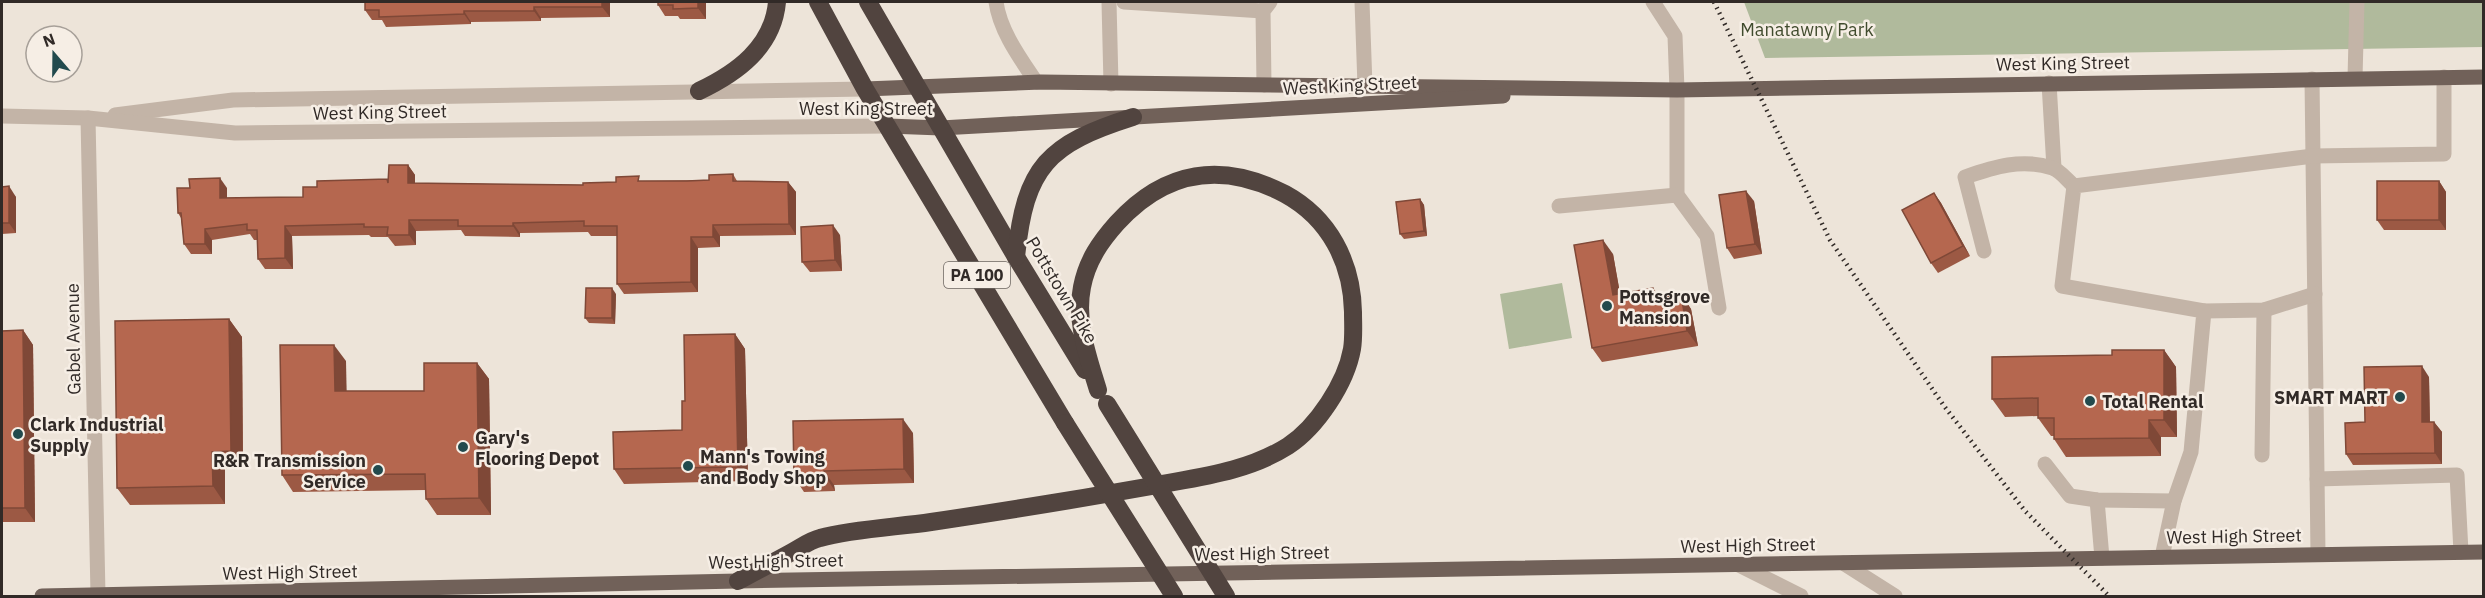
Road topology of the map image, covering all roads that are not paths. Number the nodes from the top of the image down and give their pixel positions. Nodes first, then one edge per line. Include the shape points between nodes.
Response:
1 (777, 2) edge
2 (818, 2) edge
3 (868, 2) edge
4 (883, 2) edge
5 (996, 2) edge
6 (1109, 2) edge
7 (1124, 2) edge
8 (1362, 2) edge
9 (1653, 2) edge
10 (2357, 2) edge
11 (1267, 6) edge
12 (883, 28) junction
13 (2444, 77) junction
14 (2484, 77) edge
15 (2355, 78) junction
16 (2312, 79) junction
17 (1036, 82) junction
18 (2049, 83) junction
19 (1111, 84) junction
20 (1264, 85) junction
21 (1365, 86) junction
22 (917, 87) junction
23 (866, 88) junction
24 (1644, 88) junction
25 (1677, 90) junction
26 (699, 91) junction
27 (2, 116) edge
28 (1133, 117) junction
29 (88, 118) junction
30 (888, 126) junction
31 (941, 128) junction
32 (2313, 156) junction
33 (2054, 168) junction
34 (2074, 186) junction
35 (1677, 195) junction
36 (1559, 206) dead end
37 (1984, 251) dead end
38 (1016, 257) junction
39 (2315, 294) junction
40 (1719, 308) dead end
41 (2264, 310) junction
42 (2204, 311) junction
43 (1102, 397) junction
44 (2262, 455) dead end
45 (2045, 464) dead end
46 (2317, 479) junction
47 (2097, 500) junction
48 (2174, 501) junction
49 (2462, 552) junction
50 (2484, 552) edge
51 (2318, 554) junction
52 (2162, 557) junction
53 (2102, 558) junction
54 (1843, 563) junction
55 (1739, 565) junction
56 (738, 581) junction
57 (98, 596) edge
58 (42, 597) edge
59 (1174, 597) edge
60 (1226, 597) edge
61 (1801, 597) edge
62 (1895, 597) edge

1 - 26 highway via 769,31 752,57 721,81
2 - 23 highway, PA 100
3 - 12 highway, Pottstown Pike / PA 100
4 - 12 highway
5 - 17 street via 1019,58
6 - 19 street
7 - 11 street
8 - 21 street
9 - 25 street via 1675,36
10 - 15 street
11 - 20 street
12 - 22 highway, Pottstown Pike / PA 100
13 - 14 main road, West King Street
13 - 15 main road, West King Street
13 - 32 street via 2444,154
15 - 16 main road, West King Street
16 - 18 main road, West King Street
16 - 32 street
17 - 19 main road, West King Street
17 - 22 main road, West King Street
18 - 25 main road, West King Street
18 - 33 street
19 - 20 main road, West King Street
20 - 21 main road, West King Street
21 - 24 main road, West King Street
22 - 23 main road, West King Street
22 - 31 highway, Pottstown Pike / PA 100
23 - 26 street, West King Street
23 - 30 highway, PA 100
24 - 25 main road, West King Street
24 - 28 main road, West King Street
25 - 35 street
26 - 29 street, West King Street via 233,100
27 - 29 street, West King Street
28 - 31 main road, West King Street
28 - 38 highway via 1081,136 1044,165 1023,206
29 - 30 street, West King Street via 235,133
29 - 57 street, Gabel Avenue
30 - 31 main road, West King Street
30 - 59 highway, PA 100, bridge
31 - 38 highway, Pottstown Pike / PA 100
32 - 34 street
32 - 39 street
33 - 34 street
33 - 37 street via 2006,164 1965,177
34 - 42 street via 2062,286
35 - 36 street
35 - 40 street via 1707,236
38 - 43 highway, Pottstown Pike / PA 100
39 - 41 street
39 - 46 street
41 - 42 street
41 - 44 street
42 - 48 street via 2191,452
43 - 56 highway via 1084,344 1081,289 1101,241 1140,200 1186,176 1234,176 1284,194 1324,224 1348,272 1353,299 1352,349 1336,392 1292,444 1229,472 1057,503 818,538
43 - 60 highway, Pottstown Pike / PA 100, bridge
45 - 47 street via 2070,496
46 - 49 street via 2457,475
46 - 51 street
47 - 48 street
47 - 53 street
48 - 52 street
49 - 50 main road, West High Street
49 - 51 main road, West High Street
51 - 52 main road, West High Street
52 - 53 main road, West High Street
53 - 54 main road, West High Street
54 - 55 main road, West High Street
54 - 62 street
55 - 56 main road, West High Street
55 - 61 street
56 - 57 main road, West High Street
57 - 58 main road, West High Street

